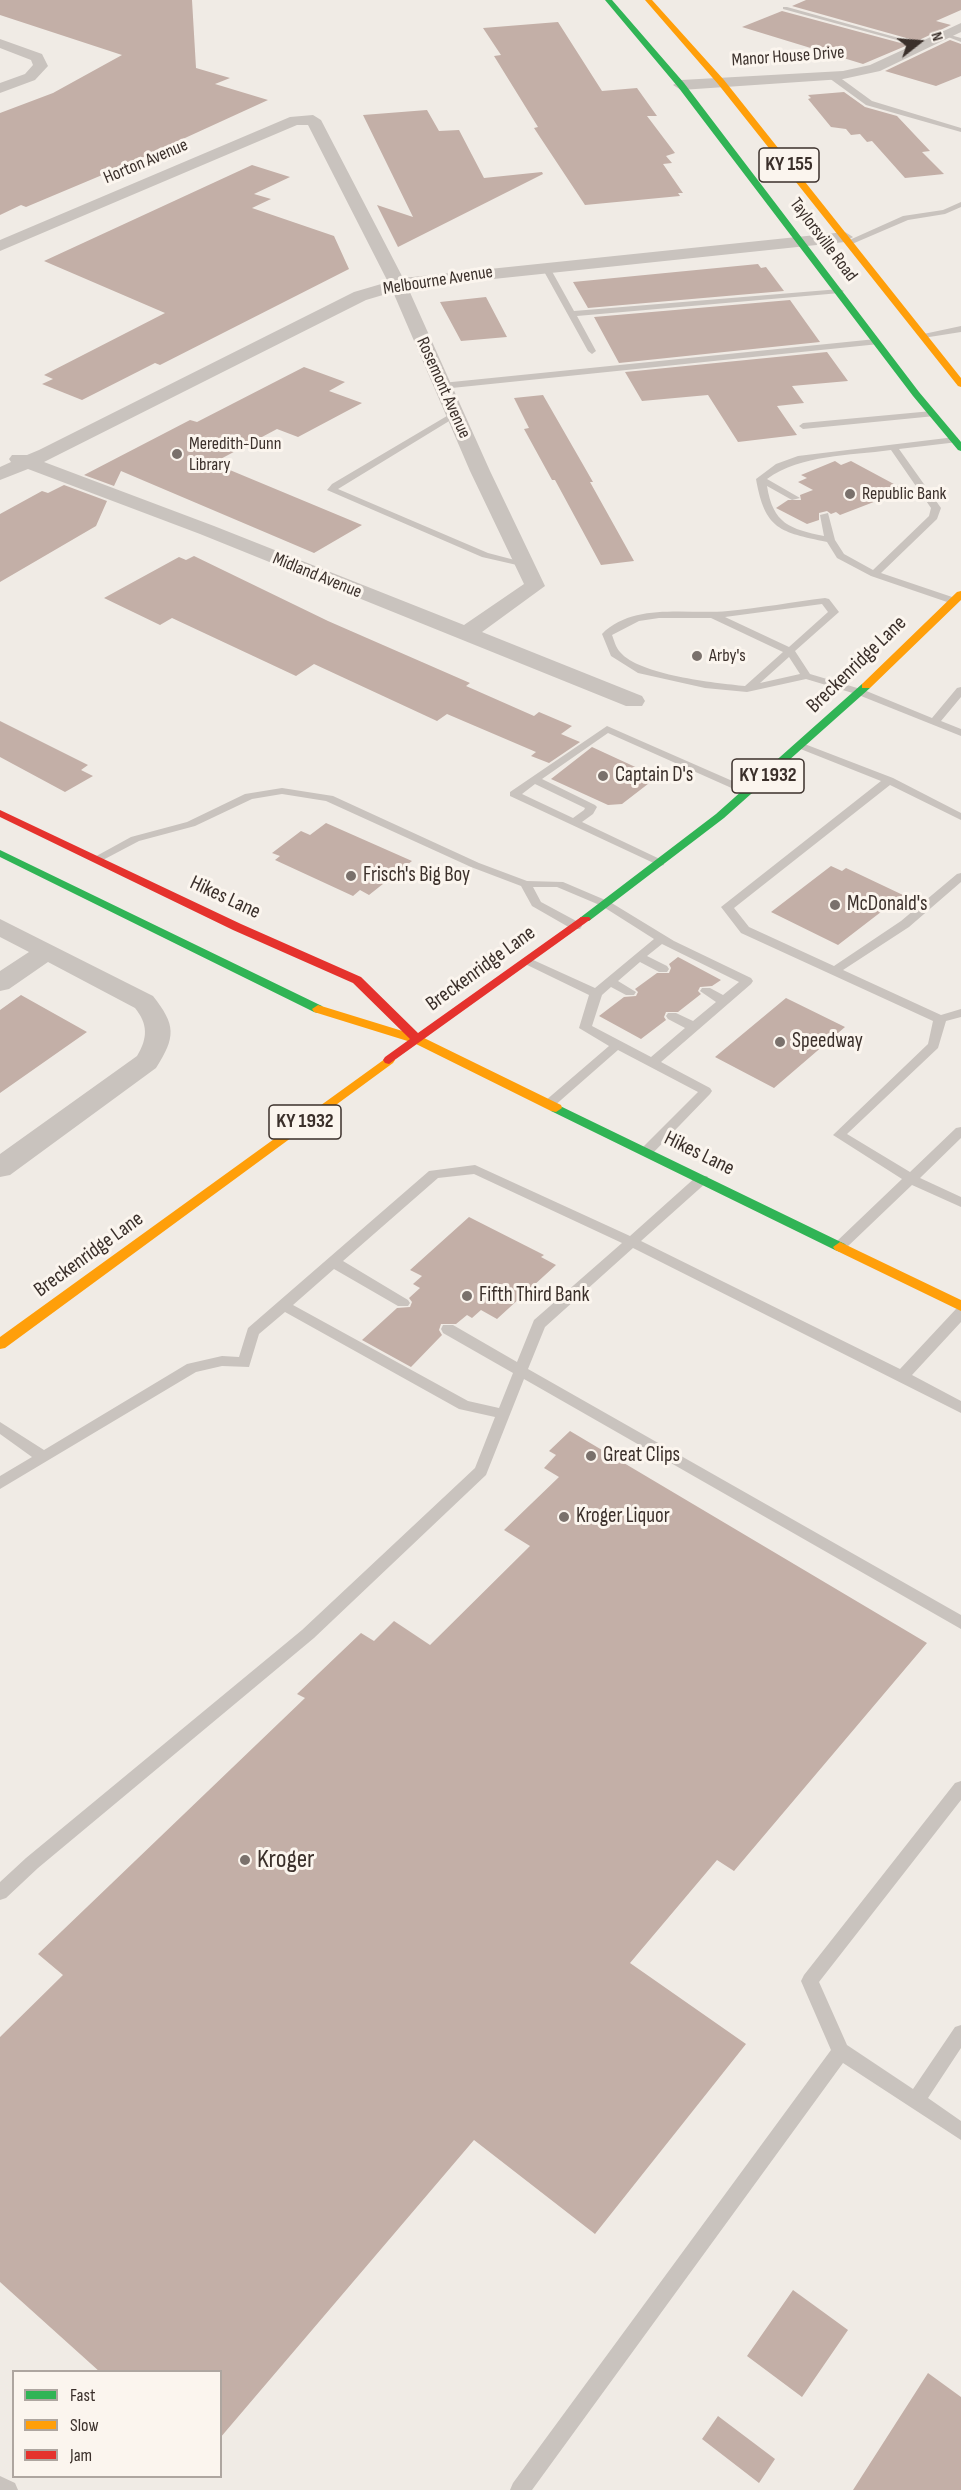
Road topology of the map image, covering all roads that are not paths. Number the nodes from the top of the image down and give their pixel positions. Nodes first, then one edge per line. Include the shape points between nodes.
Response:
1 (608, 0) edge
2 (648, 0) edge
3 (785, 8) dead end
4 (961, 27) edge
5 (945, 34) junction
6 (961, 39) edge
7 (0, 43) edge
8 (921, 45) junction
9 (831, 76) junction
10 (721, 82) junction
11 (681, 85) junction
12 (0, 88) edge
13 (308, 119) joint
14 (961, 130) edge
15 (961, 204) edge
16 (945, 212) junction
17 (961, 217) edge
18 (847, 240) junction
19 (801, 241) junction
20 (0, 246) edge
21 (545, 266) junction
22 (396, 284) junction
23 (840, 291) junction
24 (571, 314) junction
25 (961, 329) edge
26 (923, 335) junction
27 (876, 342) junction
28 (592, 351) dead end
29 (948, 368) junction
30 (961, 376) edge
31 (961, 384) edge
32 (442, 386) junction
33 (932, 414) junction
34 (455, 415) junction
35 (803, 426) dead end
36 (958, 444) edge
37 (893, 447) junction
38 (0, 452) edge
39 (27, 462) junction
40 (0, 474) edge
41 (761, 479) junction
42 (795, 498) dead end
43 (825, 515) dead end
44 (830, 540) junction
45 (527, 566) junction
46 (874, 574) junction
47 (958, 597) edge
48 (712, 615) junction
49 (464, 635) junction
50 (790, 651) junction
51 (806, 676) junction
52 (747, 689) junction
53 (961, 690) edge
54 (860, 692) junction
55 (634, 701) dead end
56 (934, 722) junction
57 (961, 733) edge
58 (802, 746) junction
59 (535, 780) junction
60 (889, 780) junction
61 (749, 792) junction
62 (0, 813) edge
63 (961, 817) edge
64 (574, 822) junction
65 (0, 853) edge
66 (97, 859) junction
67 (660, 863) junction
68 (961, 876) edge
69 (526, 884) junction
70 (606, 904) junction
71 (576, 926) junction
72 (0, 927) edge
73 (661, 939) junction
74 (47, 951) junction
75 (639, 957) junction
76 (527, 962) junction
77 (663, 969) dead end
78 (834, 971) junction
79 (610, 981) junction
80 (0, 983) edge
81 (706, 991) dead end
82 (630, 992) dead end
83 (596, 993) junction
84 (724, 1001) junction
85 (961, 1013) edge
86 (672, 1016) dead end
87 (940, 1019) junction
88 (694, 1027) junction
89 (418, 1040) junction
90 (617, 1045) junction
91 (652, 1063) junction
92 (549, 1104) junction
93 (961, 1131) edge
94 (646, 1152) junction
95 (0, 1168) edge
96 (702, 1179) junction
97 (911, 1179) junction
98 (961, 1202) edge
99 (632, 1242) junction
100 (840, 1246) junction
101 (333, 1262) junction
102 (403, 1303) dead end
103 (283, 1305) junction
104 (961, 1306) edge
105 (961, 1313) edge
106 (448, 1329) dead end
107 (0, 1344) edge
108 (520, 1372) junction
109 (902, 1376) junction
110 (961, 1408) edge
111 (503, 1414) junction
112 (0, 1427) edge
113 (42, 1456) junction
114 (0, 1483) edge
115 (961, 1623) edge
116 (961, 1788) edge
117 (0, 1893) edge
118 (961, 2033) edge
119 (841, 2051) junction
120 (916, 2100) junction
121 (961, 2131) edge
122 (0, 2486) edge
123 (8, 2490) edge
124 (520, 2490) edge

1 - 11 main road, Taylorsville Road / KY 155
2 - 10 main road, Taylorsville Road / KY 155
3 - 8 lane
4 - 5 street, Manor House Drive
5 - 6 lane
5 - 8 street, Manor House Drive
7 - 12 street via 37,57 41,66 30,77
8 - 9 street, Manor House Drive via 875,68
9 - 10 street, Manor House Drive
9 - 14 lane via 869,103
10 - 11 street, Manor House Drive
10 - 18 main road, Taylorsville Road / KY 155
11 - 19 main road, Taylorsville Road / KY 155
13 - 20 street, Horton Avenue via 295,120
13 - 22 street, Rosemont Avenue via 317,124
15 - 16 lane
16 - 17 lane
16 - 18 lane via 906,218
18 - 19 street, Melbourne Avenue
18 - 26 main road, Taylorsville Road / KY 155
19 - 21 street, Melbourne Avenue
19 - 23 main road, Taylorsville Road / KY 155
21 - 22 street, Melbourne Avenue
21 - 24 lane
22 - 32 street, Rosemont Avenue
22 - 39 street, Melbourne Avenue via 360,296
23 - 24 lane
23 - 27 main road, Taylorsville Road / KY 155
24 - 28 lane
25 - 26 lane
26 - 29 main road, Taylorsville Road / KY 155
27 - 32 lane
27 - 33 main road, Taylorsville Road / KY 155
29 - 30 main road
29 - 31 main road, Taylorsville Road / KY 155
32 - 34 street, Rosemont Avenue
33 - 35 lane
33 - 36 main road, Taylorsville Road / KY 155
34 - 45 street, Rosemont Avenue
34 - 45 lane via 332,490 485,555
36 - 37 lane
37 - 41 lane via 798,459
37 - 46 lane via 936,508 934,517
38 - 39 street, Midland Avenue
39 - 40 street, Melbourne Avenue
39 - 49 street, Midland Avenue via 207,530
41 - 42 lane
41 - 44 lane via 764,504 772,520 792,531
43 - 44 lane
44 - 46 lane via 840,556
45 - 49 street, Rosemont Avenue via 535,586
46 - 47 lane
47 - 54 main road, Breckenridge Lane / KY 1932
48 - 50 lane
48 - 50 lane via 825,601 834,612
48 - 52 lane via 646,614 607,634 615,654 642,671 705,685
49 - 55 street, Midland Avenue
50 - 51 lane
50 - 52 lane
51 - 52 lane
51 - 54 lane
53 - 56 lane
54 - 56 lane
54 - 58 main road, Breckenridge Lane / KY 1932
56 - 57 lane
58 - 60 lane
58 - 61 main road, Breckenridge Lane / KY 1932
59 - 61 lane via 607,729
59 - 64 lane via 591,807
59 - 64 lane via 514,794
60 - 63 lane
60 - 78 lane via 727,907 745,930
61 - 67 main road, Breckenridge Lane / KY 1932
62 - 66 main road, Hikes Lane
64 - 67 lane
65 - 89 main road, Hikes Lane via 326,1013
66 - 69 lane via 135,839 191,824 249,796 282,791 329,798
66 - 89 main road, Hikes Lane via 357,980
67 - 70 main road, Breckenridge Lane / KY 1932
68 - 78 lane via 905,924
69 - 70 lane via 559,884
69 - 71 lane via 536,904
70 - 71 main road, Breckenridge Lane / KY 1932
70 - 73 lane
71 - 76 main road, Breckenridge Lane / KY 1932
72 - 74 street
73 - 75 lane
73 - 84 lane via 747,981
74 - 80 street
74 - 95 street via 144,1002 160,1030 147,1062
75 - 77 lane
75 - 79 lane
76 - 83 lane
76 - 89 main road, Breckenridge Lane / KY 1932
78 - 87 lane
79 - 82 lane
79 - 83 lane
81 - 84 lane
83 - 90 lane via 585,1028
84 - 88 lane
85 - 87 lane
86 - 88 lane
87 - 97 lane via 934,1045 839,1135
88 - 91 lane
89 - 92 main road, Hikes Lane
89 - 107 main road, Breckenridge Lane / KY 1932
90 - 91 lane
90 - 92 lane
91 - 94 lane via 706,1091
92 - 94 main road, Hikes Lane
93 - 97 lane
94 - 96 main road, Hikes Lane
96 - 99 lane
96 - 100 main road, Hikes Lane
97 - 98 lane
97 - 100 lane
99 - 101 lane via 475,1169 434,1174
99 - 108 lane via 539,1324
99 - 109 lane
100 - 104 main road, Hikes Lane
101 - 102 lane
101 - 103 lane
103 - 111 lane via 464,1405
103 - 113 lane via 253,1332 244,1363 222,1360 192,1368
105 - 109 lane
106 - 108 lane
108 - 111 lane
108 - 115 lane
109 - 110 lane
111 - 117 lane via 481,1471 308,1634
112 - 113 lane
113 - 114 lane
116 - 119 lane via 810,1981
118 - 120 lane
119 - 120 lane
119 - 124 lane
120 - 121 lane
122 - 123 lane

